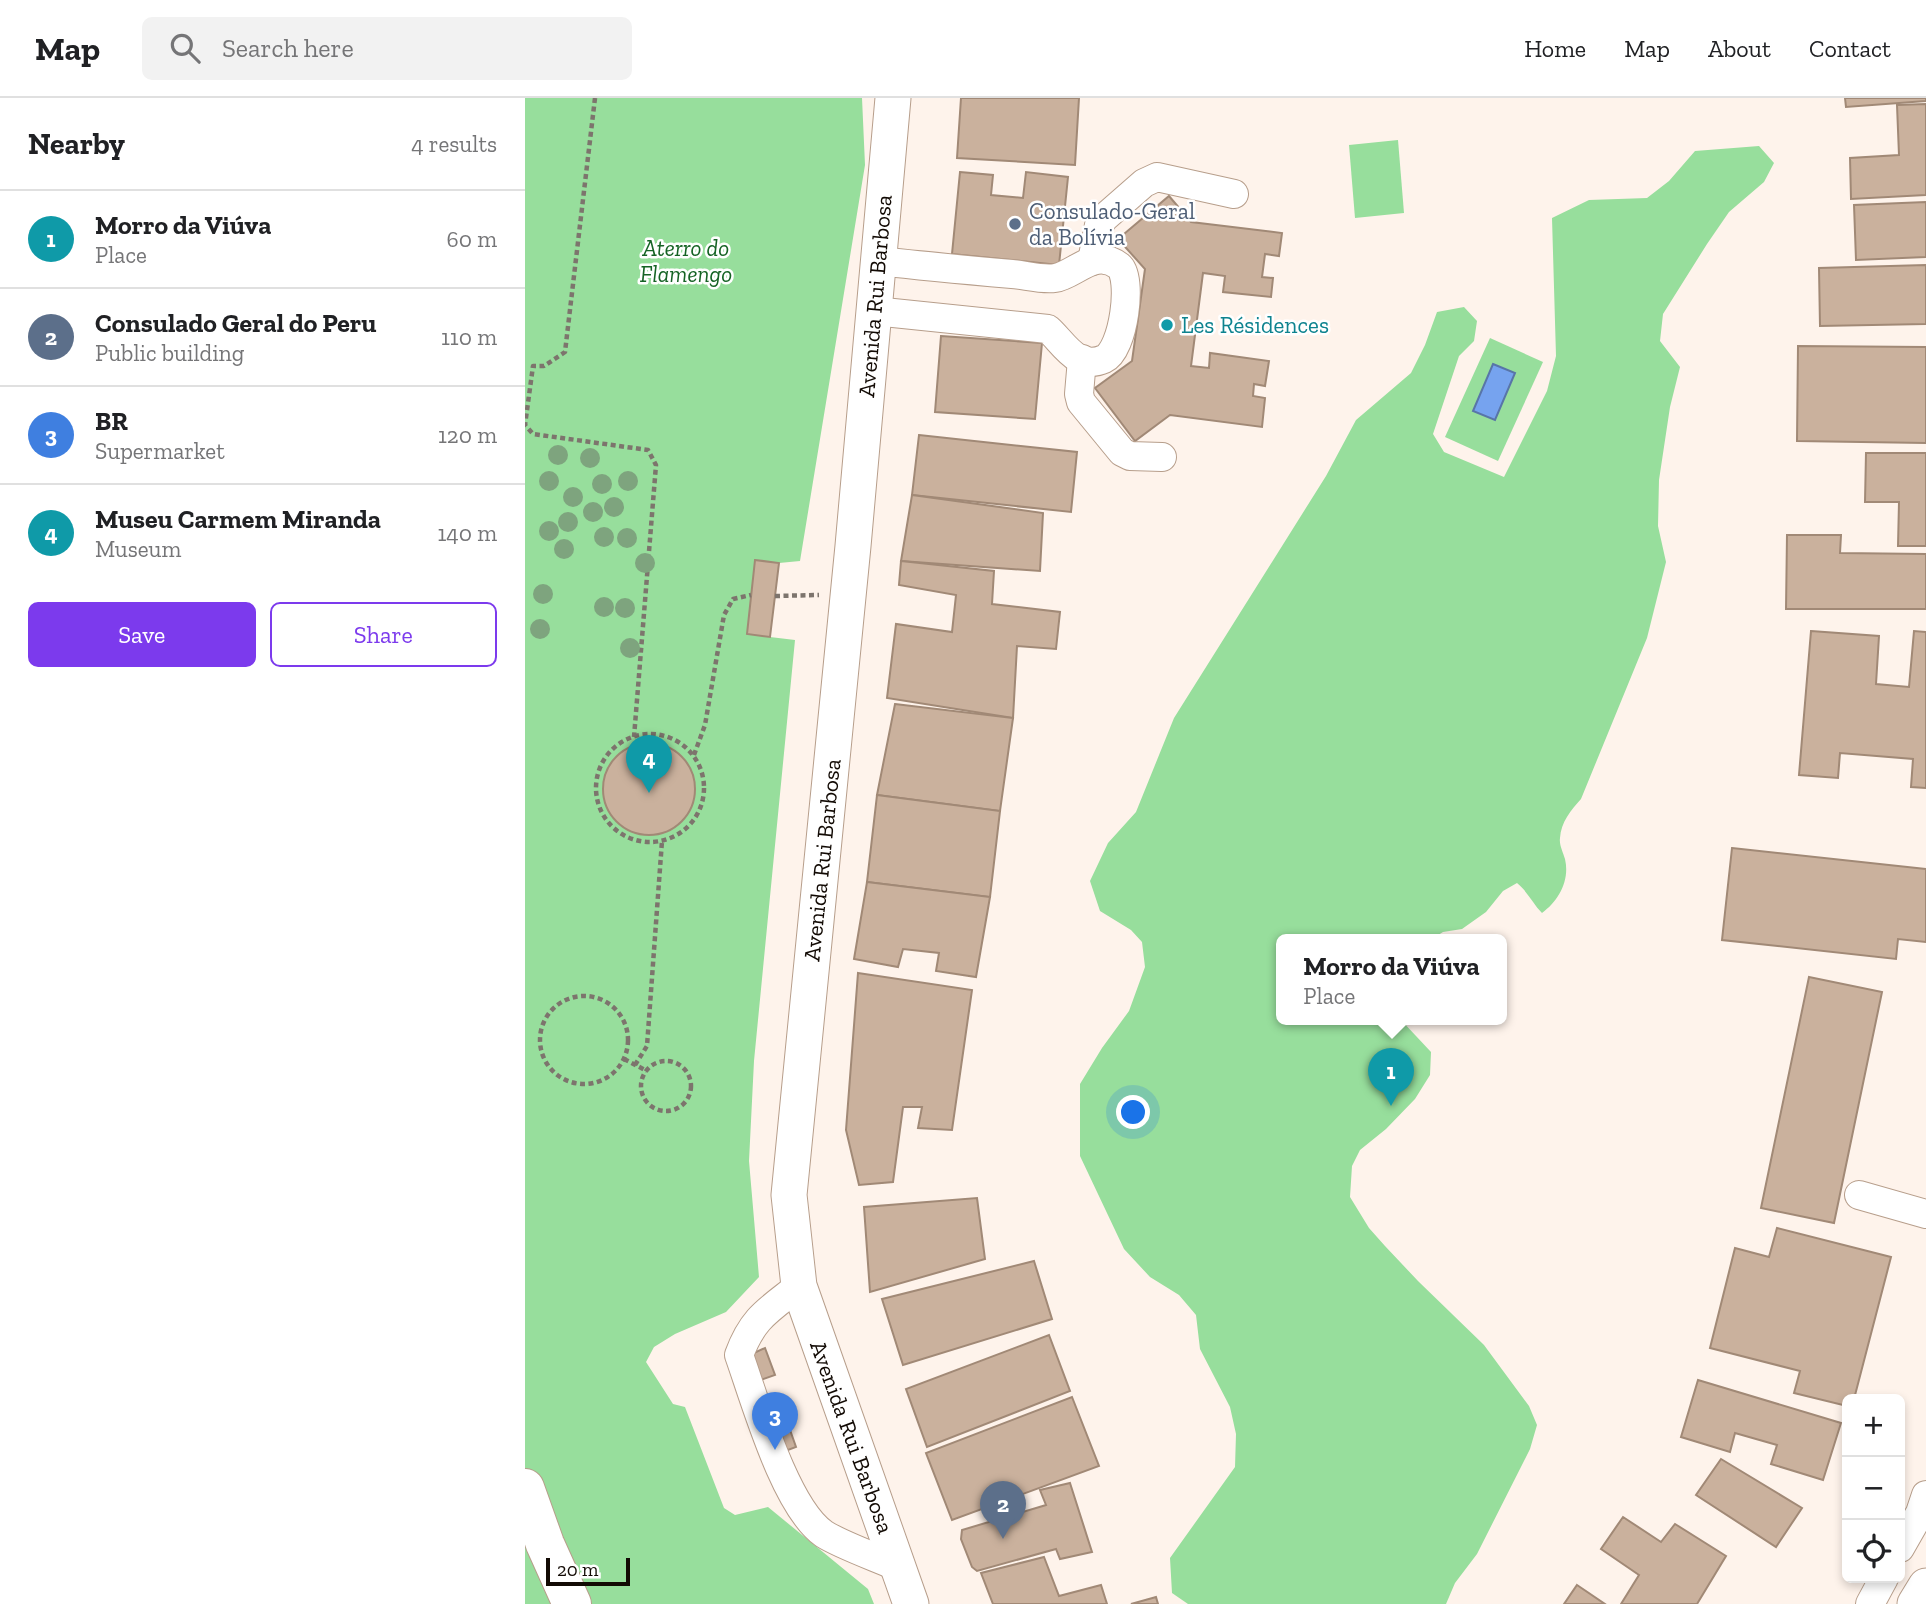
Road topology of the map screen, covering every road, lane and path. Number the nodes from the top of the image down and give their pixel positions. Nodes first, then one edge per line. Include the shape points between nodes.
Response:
1 (595, 98) edge
2 (893, 98) edge
3 (1234, 194) dead end
4 (879, 261) junction
5 (1092, 261) junction
6 (874, 311) junction
7 (1082, 359) junction
8 (1161, 457) dead end
9 (848, 594) junction
10 (751, 595) dead end
11 (775, 596) dead end
12 (634, 737) junction
13 (694, 755) junction
14 (662, 841) junction
15 (624, 1059) junction
16 (635, 1065) junction
17 (647, 1071) junction
18 (1859, 1195) dead end
19 (1926, 1214) edge
20 (799, 1286) junction
21 (525, 1488) edge
22 (1926, 1495) edge
23 (1905, 1539) edge
24 (898, 1567) junction
25 (1881, 1583) edge
26 (1926, 1586) edge
27 (572, 1604) edge
28 (911, 1604) edge
29 (1870, 1604) edge
30 (1915, 1604) edge

1 - 12 path via 565,352 544,366 533,366 525,425 533,434 648,450 656,465
2 - 4 main road, Avenida Rui Barbosa
3 - 5 street via 1157,177 1144,183 1099,225
4 - 5 street via 1055,278
4 - 6 main road, Avenida Rui Barbosa
5 - 7 street via 1109,260 1121,267 1125,277 1123,328 1116,348 1104,359
6 - 7 street via 1048,328 1074,357
6 - 9 main road, Avenida Rui Barbosa
7 - 8 street via 1081,402 1122,452
9 - 11 path
9 - 20 main road, Avenida Rui Barbosa via 789,1195
10 - 13 path via 733,599 724,615 705,725
12 - 13 path via 664,735
12 - 14 path via 613,747 602,762 596,797 612,828 627,838
13 - 14 path via 702,772 701,807 692,823
14 - 16 path via 647,1046
15 - 15 path via 628,1045 625,1025 601,999 566,1000 549,1013 542,1026 542,1055 560,1078 588,1084 603,1080
15 - 16 path
16 - 17 path
17 - 17 path via 641,1087 646,1102 660,1111 682,1106 691,1084 684,1070 661,1062
18 - 19 street
20 - 24 main road, Avenida Rui Barbosa
20 - 24 street via 756,1320 739,1355 786,1484 804,1513 823,1534
21 - 27 highway
22 - 23 street
24 - 28 main road, Avenida Rui Barbosa
25 - 29 street
26 - 30 main road

